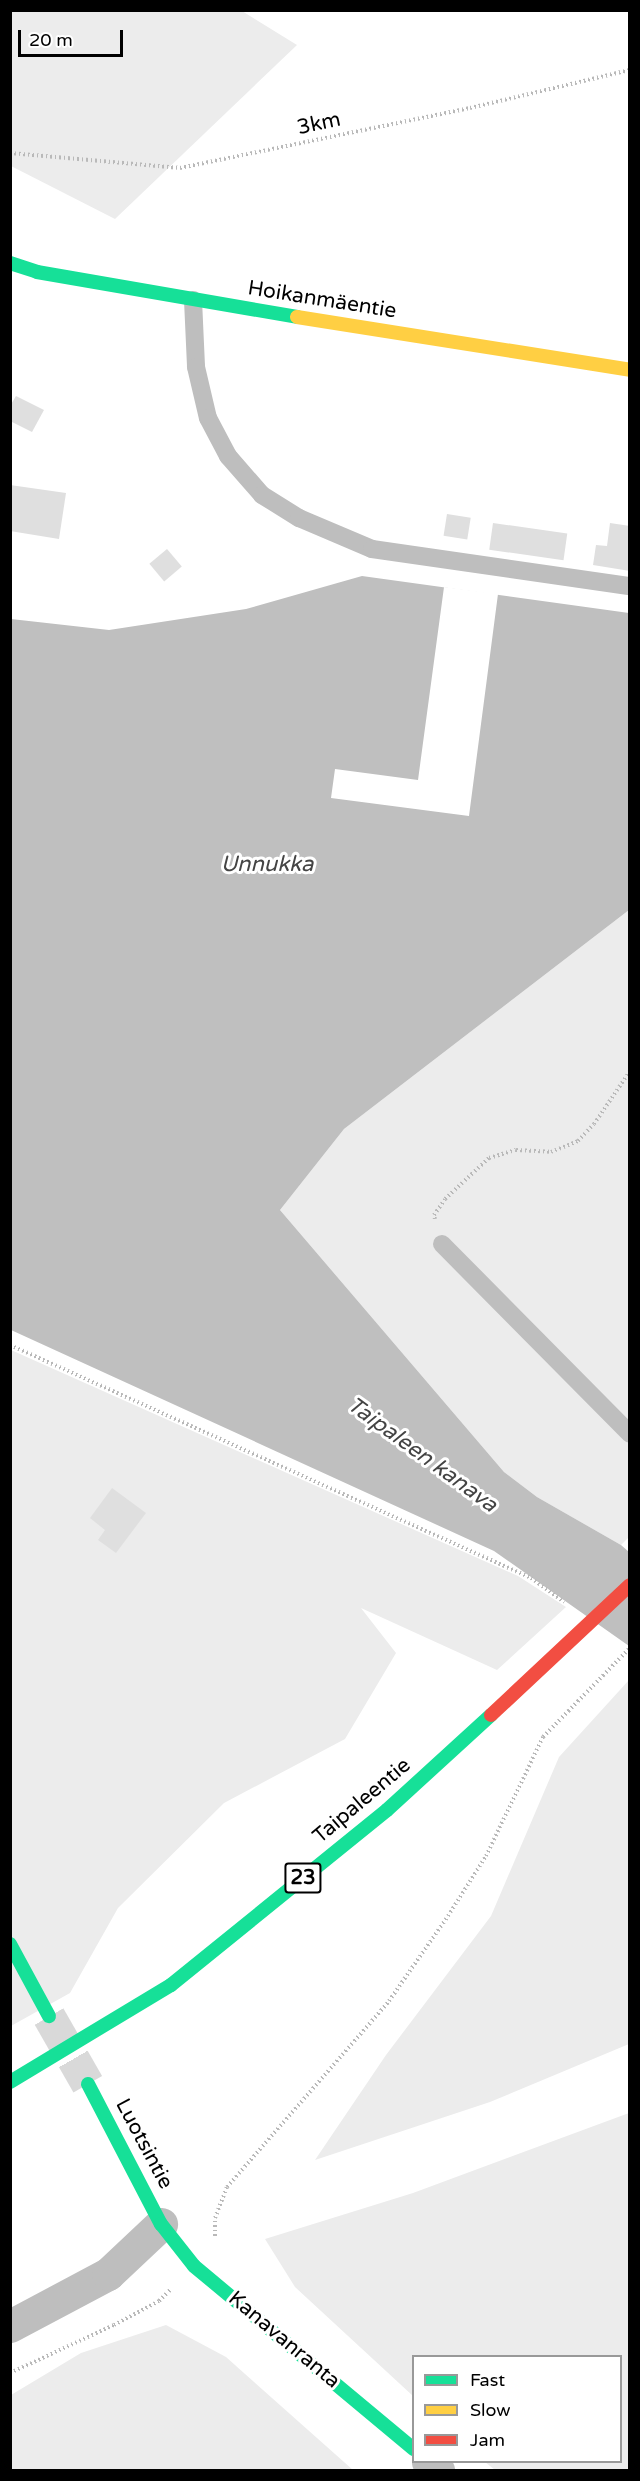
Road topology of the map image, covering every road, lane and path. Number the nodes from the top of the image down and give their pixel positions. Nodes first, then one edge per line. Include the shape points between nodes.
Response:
1 (630, 70) edge
2 (10, 153) edge
3 (10, 263) edge
4 (193, 300) junction
5 (630, 370) edge
6 (630, 586) edge
7 (630, 1071) edge
8 (442, 1244) joint
9 (10, 1345) edge
10 (630, 1434) edge
11 (630, 1585) edge
12 (567, 1604) dead end
13 (621, 1642) dead end
14 (630, 1648) edge
15 (10, 1944) edge
16 (49, 2016) tunnel mouth
17 (10, 2082) edge
18 (88, 2084) tunnel mouth
19 (161, 2224) junction
20 (194, 2266) junction
21 (10, 2326) edge
22 (10, 2373) edge
23 (412, 2447) edge

1 - 2 path, 3km via 470,108 180,168
3 - 4 main road, Hoikanmäentie via 37,272
4 - 5 main road, Hoikanmäentie
4 - 6 lane via 196,367 208,418 228,456 262,495 280,507 372,549
7 - 8 path via 578,1141 552,1152 516,1150 489,1158 445,1199 434,1215
8 - 10 lane
9 - 12 path via 531,1578
11 - 17 main road, Taipaleentie / 23 via 387,1810 171,1985
13 - 14 path
14 - 20 path via 543,1737 486,1856 448,1916 389,2001 227,2187 215,2218 215,2242
15 - 16 main road
18 - 19 main road, Luotsintie
19 - 20 main road, Kanavanranta
19 - 21 street via 108,2274
20 - 22 path via 159,2301
20 - 23 main road, Kanavanranta

